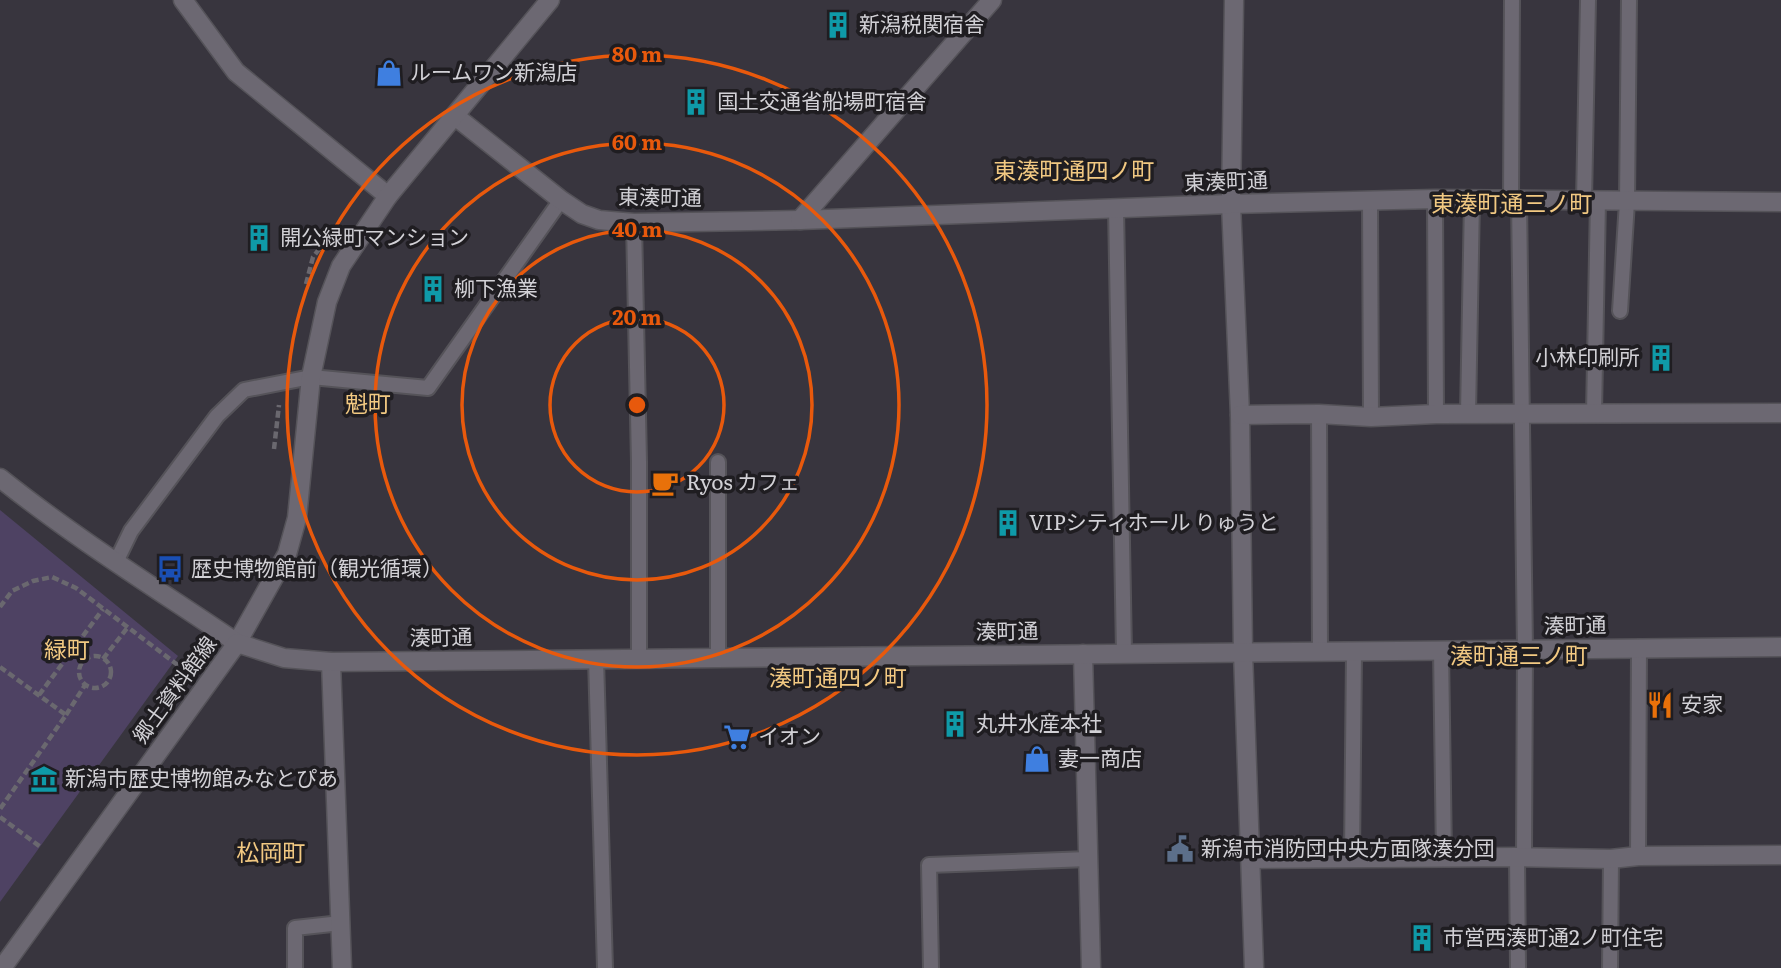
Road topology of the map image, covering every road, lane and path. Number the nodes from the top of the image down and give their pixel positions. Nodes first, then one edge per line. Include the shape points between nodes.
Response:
1 (183, 0) edge
2 (550, 0) edge
3 (992, 0) edge
4 (1234, 0) edge
5 (1512, 0) edge
6 (1588, 0) edge
7 (1629, 0) edge
8 (455, 116) junction
9 (388, 197) junction
10 (1435, 199) junction
11 (561, 200) junction
12 (1472, 200) junction
13 (1515, 200) junction
14 (1370, 201) junction
15 (1591, 201) junction
16 (1626, 202) junction
17 (1781, 202) edge
18 (1231, 204) junction
19 (1116, 208) junction
20 (800, 220) junction
21 (634, 223) junction
22 (1620, 311) dead end
23 (311, 377) junction
24 (1319, 414) junction
25 (1436, 414) junction
26 (1468, 414) junction
27 (1522, 414) junction
28 (1594, 414) junction
29 (1781, 414) edge
30 (1240, 415) junction
31 (1371, 417) junction
32 (718, 462) dead end
33 (0, 478) edge
34 (117, 562) junction
35 (0, 607) edge
36 (104, 609) junction
37 (128, 627) junction
38 (237, 643) junction
39 (1781, 647) edge
40 (1639, 648) junction
41 (1525, 649) junction
42 (1441, 650) junction
43 (1320, 651) junction
44 (1243, 652) junction
45 (1354, 652) junction
46 (1124, 653) junction
47 (1083, 654) junction
48 (718, 658) junction
49 (103, 659) junction
50 (596, 659) junction
51 (639, 660) junction
52 (331, 662) junction
53 (179, 666) dead end
54 (0, 667) edge
55 (85, 685) junction
56 (39, 695) junction
57 (66, 715) junction
58 (0, 809) edge
59 (0, 817) edge
60 (42, 848) dead end
61 (1781, 855) edge
62 (1638, 856) junction
63 (1352, 857) junction
64 (1444, 857) junction
65 (1520, 857) junction
66 (1088, 859) junction
67 (1251, 859) junction
68 (1611, 859) junction
69 (341, 923) junction
70 (2, 968) edge
71 (295, 968) edge
72 (342, 968) edge
73 (605, 968) edge
74 (931, 968) edge
75 (1091, 968) edge
76 (1254, 968) edge
77 (1518, 968) edge
78 (1610, 968) edge

1 - 9 street via 236,72
2 - 8 street, 郷土資料館線
3 - 20 street
4 - 18 street
5 - 13 lane
6 - 15 lane
7 - 16 lane
8 - 9 street, 郷土資料館線
8 - 11 street, 東湊町通
9 - 23 street, 郷土資料館線 via 341,266 327,302
10 - 12 street, 東湊町通
10 - 14 street, 東湊町通
10 - 25 lane
11 - 21 street, 東湊町通 via 599,220
11 - 23 lane via 428,388
12 - 13 street, 東湊町通
12 - 26 lane
13 - 15 street, 東湊町通
13 - 27 lane
14 - 18 street, 東湊町通
14 - 31 lane
15 - 16 street, 東湊町通
15 - 28 lane
16 - 17 street, 東湊町通
16 - 22 lane
18 - 19 street, 東湊町通
18 - 30 street
19 - 20 street, 東湊町通
19 - 46 lane
20 - 21 street, 東湊町通
21 - 51 lane
23 - 34 lane via 244,390 217,416 139,520
23 - 38 street, 郷土資料館線 via 294,530 287,554
24 - 30 street
24 - 31 street
24 - 43 lane
25 - 26 street
25 - 31 street
26 - 27 street
27 - 28 street
27 - 41 lane
28 - 29 street
30 - 44 street
32 - 48 lane
33 - 34 street, 湊町通
34 - 38 street, 湊町通
35 - 36 path via 12,591 52,577
36 - 37 path
36 - 56 path
37 - 49 path
37 - 53 path
38 - 52 street, 湊町通 via 284,658
38 - 70 street, 郷土資料館線
39 - 40 street, 湊町通
40 - 41 street, 湊町通
40 - 62 lane
41 - 42 street, 湊町通
41 - 65 lane
42 - 45 street, 湊町通
42 - 64 lane
43 - 44 street, 湊町通
43 - 45 street, 湊町通
44 - 46 street, 湊町通
44 - 67 street
45 - 63 lane
46 - 47 street, 湊町通
47 - 48 street, 湊町通
47 - 66 street
48 - 51 street, 湊町通
49 - 55 path via 92,656 84,660 79,668
49 - 55 path via 111,668 107,683 92,688
50 - 51 street, 湊町通
50 - 52 street, 湊町通
50 - 73 lane
52 - 69 street
54 - 56 path
55 - 57 path
56 - 57 path
57 - 58 path
59 - 60 path
61 - 62 street
62 - 68 street
63 - 64 street
63 - 67 street
64 - 65 street
65 - 68 street
65 - 77 lane
66 - 74 lane via 929,865
66 - 75 street
67 - 76 street
68 - 78 lane
69 - 71 lane via 295,928
69 - 72 street

